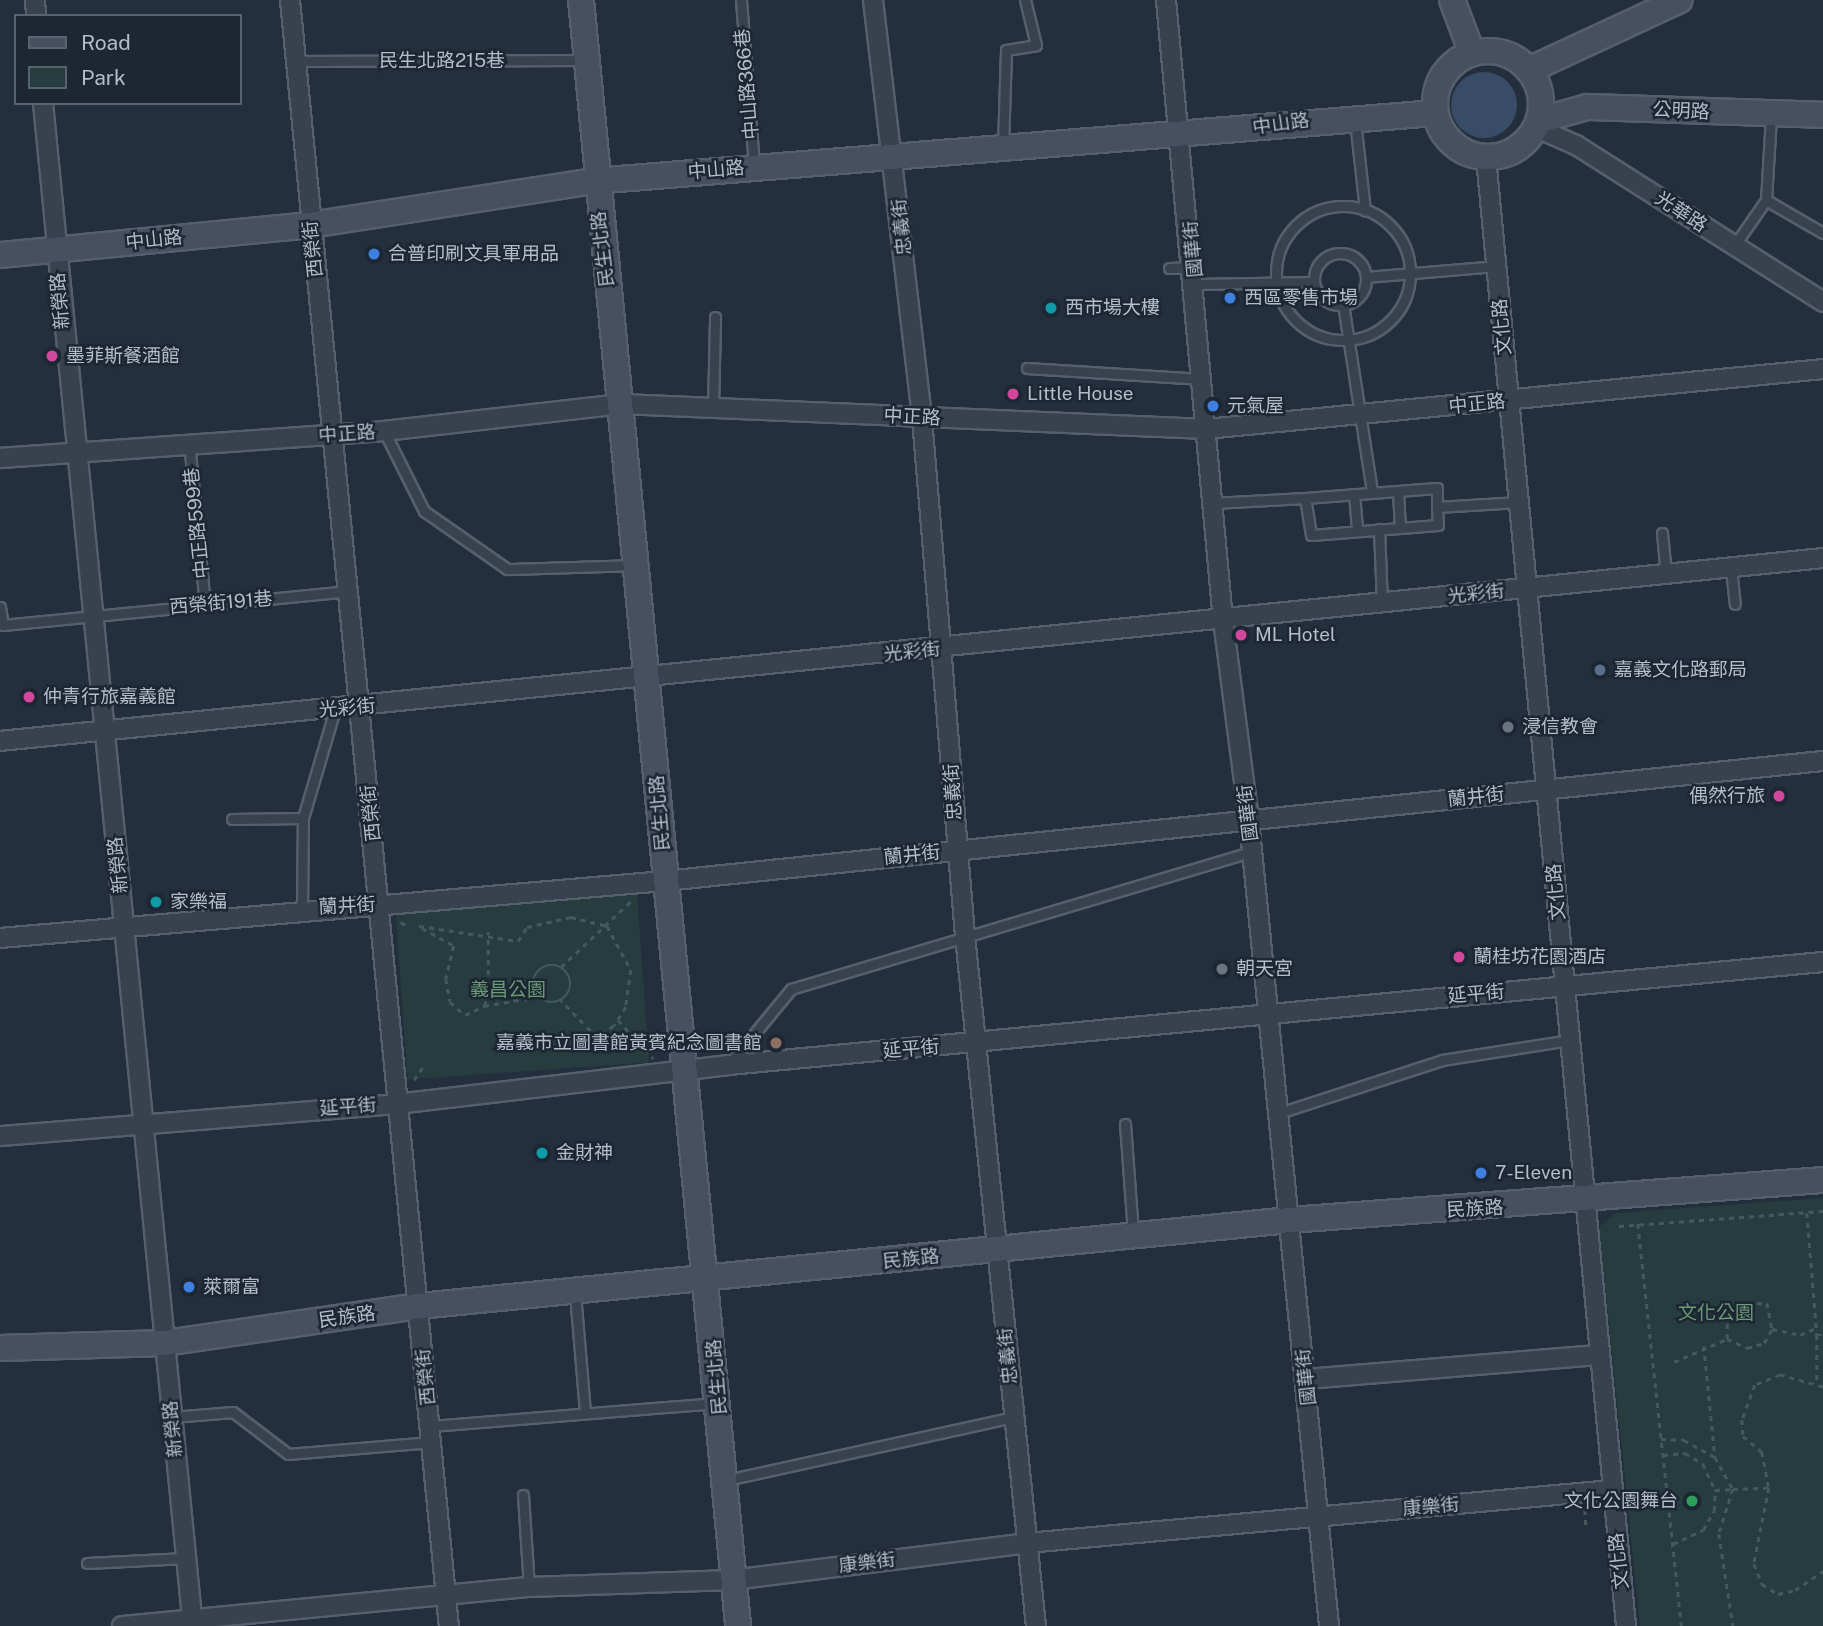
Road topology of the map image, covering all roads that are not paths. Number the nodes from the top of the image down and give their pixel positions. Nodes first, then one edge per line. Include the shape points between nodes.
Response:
1 (290, 0) edge
2 (581, 0) edge
3 (741, 0) edge
4 (873, 0) edge
5 (1025, 0) edge
6 (1166, 0) edge
7 (1452, 0) edge
8 (1680, 0) edge
9 (1472, 53) junction
10 (587, 60) junction
11 (296, 61) junction
12 (1529, 70) junction
13 (43, 105) edge
14 (1435, 113) junction
15 (1354, 114) junction
16 (1771, 115) junction
17 (1823, 115) edge
18 (1539, 124) junction
19 (1183, 138) junction
20 (1003, 148) junction
21 (894, 154) junction
22 (1486, 158) junction
23 (754, 167) junction
24 (594, 181) junction
25 (1766, 200) junction
26 (1365, 210) junction
27 (310, 225) junction
28 (1823, 233) edge
29 (1734, 246) junction
30 (55, 250) junction
31 (0, 255) edge
32 (1496, 266) junction
33 (1170, 268) dead end
34 (1410, 273) junction
35 (1195, 275) junction
36 (1366, 277) junction
37 (1276, 282) junction
38 (1314, 282) junction
39 (1823, 302) edge
40 (1343, 304) junction
41 (715, 317) dead end
42 (1349, 338) junction
43 (1027, 368) dead end
44 (1823, 369) edge
45 (1202, 379) junction
46 (1509, 400) junction
47 (621, 404) junction
48 (713, 408) junction
49 (1362, 416) junction
50 (922, 418) junction
51 (1206, 429) junction
52 (384, 431) junction
53 (331, 436) junction
54 (189, 442) junction
55 (76, 451) junction
56 (0, 458) edge
57 (1398, 491) junction
58 (1372, 492) junction
59 (1354, 494) junction
60 (1305, 498) junction
61 (1519, 502) junction
62 (1213, 503) junction
63 (1437, 507) junction
64 (1400, 528) junction
65 (1379, 529) junction
66 (1357, 530) junction
67 (1662, 533) dead end
68 (1823, 558) edge
69 (637, 564) junction
70 (1731, 568) junction
71 (1666, 574) junction
72 (1527, 589) junction
73 (349, 591) junction
74 (1382, 603) junction
75 (205, 604) junction
76 (1735, 604) dead end
77 (0, 607) edge
78 (93, 615) junction
79 (1223, 620) junction
80 (942, 649) junction
81 (648, 679) junction
82 (360, 706) junction
83 (335, 709) junction
84 (103, 731) junction
85 (0, 741) edge
86 (1823, 761) edge
87 (1546, 789) junction
88 (303, 818) junction
89 (232, 819) dead end
90 (1249, 820) junction
91 (958, 850) junction
92 (1252, 852) junction
93 (666, 881) junction
94 (380, 905) junction
95 (302, 908) junction
96 (124, 928) junction
97 (965, 936) junction
98 (0, 938) edge
99 (1823, 962) edge
100 (1565, 986) junction
101 (1267, 1013) junction
102 (1570, 1040) junction
103 (977, 1043) junction
104 (729, 1065) junction
105 (687, 1073) junction
106 (397, 1104) junction
107 (1279, 1113) junction
108 (141, 1122) junction
109 (1125, 1124) dead end
110 (0, 1136) edge
111 (1823, 1180) edge
112 (1587, 1202) junction
113 (1290, 1220) junction
114 (1133, 1236) junction
115 (997, 1250) junction
116 (707, 1279) junction
117 (575, 1292) junction
118 (419, 1306) junction
119 (165, 1343) junction
120 (0, 1348) edge
121 (1598, 1355) junction
122 (1307, 1379) junction
123 (719, 1402) junction
124 (584, 1413) junction
125 (172, 1417) junction
126 (1014, 1417) junction
127 (431, 1434) junction
128 (727, 1480) junction
129 (1612, 1490) junction
130 (523, 1495) dead end
131 (1320, 1517) junction
132 (1027, 1544) junction
133 (186, 1558) junction
134 (87, 1563) dead end
135 (732, 1580) junction
136 (529, 1587) junction
137 (447, 1595) junction
138 (193, 1622) edge
139 (122, 1626) edge
140 (449, 1626) edge
141 (738, 1626) edge
142 (1036, 1626) edge
143 (1329, 1626) edge
144 (1626, 1626) edge

1 - 11 street, 西榮街
2 - 10 main road, 民生北路
3 - 23 lane, 中山路366巷
4 - 21 street, 忠義街
5 - 20 lane via 1036,44 1006,50
6 - 19 street, 國華街
7 - 9 main road
8 - 12 main road
9 - 12 main road via 1503,53
9 - 14 main road via 1445,73
10 - 11 lane, 民生北路215巷
10 - 24 main road, 民生北路
11 - 27 street, 西榮街
12 - 18 main road via 1539,86
13 - 30 street, 新榮路
14 - 15 main road, 中山路
14 - 22 main road via 1450,142
15 - 19 main road, 中山路
15 - 26 lane
16 - 17 main road, 公明路
16 - 18 main road, 公明路 via 1587,107
16 - 25 lane
18 - 22 main road via 1518,149
18 - 29 street, 光華路
19 - 20 main road, 中山路
19 - 35 street, 國華街
20 - 21 main road, 中山路
21 - 23 main road, 中山路
21 - 50 street, 忠義街
22 - 32 street, 文化路
23 - 24 main road, 中山路
24 - 27 main road, 中山路
24 - 47 main road, 民生北路
25 - 28 lane
25 - 29 lane
26 - 34 lane via 1398,234
26 - 37 lane via 1326,208 1300,222 1282,244
27 - 30 main road, 中山路
27 - 53 street, 西榮街
29 - 39 street, 光華路
30 - 31 main road, 中山路
30 - 55 street, 新榮路
32 - 34 lane
32 - 46 street, 文化路
33 - 35 lane
34 - 36 lane
34 - 42 lane via 1396,314 1379,329
35 - 37 lane
35 - 45 street, 國華街
36 - 38 lane via 1353,257 1337,253 1317,266
36 - 40 lane via 1357,298
37 - 38 lane
37 - 42 lane via 1296,321 1315,334
38 - 40 lane via 1327,301
40 - 42 lane
41 - 48 lane
42 - 49 lane
43 - 45 lane
44 - 46 street, 中正路
45 - 51 street, 國華街
46 - 49 street, 中正路
46 - 61 street, 文化路
47 - 48 street, 中正路
47 - 52 street, 中正路
47 - 69 main road, 民生北路
48 - 50 street, 中正路
49 - 51 street, 中正路
49 - 58 lane
50 - 51 street, 中正路
50 - 80 street, 忠義街
51 - 62 street, 國華街
52 - 53 street, 中正路
52 - 69 lane via 424,511 507,569
53 - 54 street, 中正路
53 - 73 street, 西榮街
54 - 55 street, 中正路
54 - 75 lane, 中正路599巷
55 - 56 street, 中正路
55 - 78 street, 新榮路
57 - 58 lane
57 - 63 lane via 1437,488
57 - 64 lane
58 - 59 lane
59 - 60 lane
59 - 66 lane
60 - 62 lane
60 - 66 lane via 1311,535
61 - 63 lane
61 - 72 street, 文化路
62 - 79 street, 國華街
63 - 64 lane via 1437,525
64 - 65 lane
65 - 66 lane
65 - 74 lane
67 - 71 lane
68 - 70 street, 光彩街
69 - 81 main road, 民生北路
70 - 71 street, 光彩街
70 - 76 lane
71 - 72 street, 光彩街
72 - 74 street, 光彩街
72 - 87 street, 文化路
73 - 75 lane, 西榮街191巷
73 - 82 street, 西榮街
74 - 79 street, 光彩街
75 - 78 lane, 西榮街191巷
77 - 78 lane, 西榮街191巷 via 3,625
78 - 84 street, 新榮路
79 - 80 street, 光彩街
79 - 90 street, 國華街
80 - 81 street, 光彩街
80 - 91 street, 忠義街
81 - 82 street, 光彩街
81 - 93 main road, 民生北路
82 - 83 street, 光彩街
82 - 94 street, 西榮街
83 - 84 street, 光彩街
83 - 88 lane
84 - 85 street, 光彩街
84 - 96 street, 新榮路
86 - 87 street, 蘭井街
87 - 90 street, 蘭井街
87 - 100 street, 文化路
88 - 89 lane
88 - 95 lane
90 - 91 street, 蘭井街
90 - 92 street, 國華街
91 - 93 street, 蘭井街
91 - 97 street, 忠義街
92 - 97 lane
92 - 101 street, 國華街
93 - 94 street, 蘭井街
93 - 105 main road, 民生北路
94 - 95 street, 蘭井街
94 - 106 street, 西榮街
95 - 96 street, 蘭井街
96 - 98 street, 蘭井街
96 - 108 street, 新榮路
97 - 103 street, 忠義街
97 - 104 lane via 791,989
99 - 100 street, 延平街
100 - 101 street, 延平街
100 - 102 street, 文化路
101 - 103 street, 延平街
101 - 107 street, 國華街
102 - 107 lane via 1443,1060
102 - 112 street, 文化路
103 - 104 street, 延平街
103 - 115 street, 忠義街
104 - 105 street, 延平街
105 - 106 street, 延平街
105 - 116 main road, 民生北路
106 - 108 street, 延平街
106 - 118 street, 西榮街
107 - 113 street, 國華街
108 - 110 street, 延平街
108 - 119 street, 新榮路
109 - 114 lane
111 - 112 main road, 民族路
112 - 113 main road, 民族路
112 - 121 street, 文化路
113 - 114 main road, 民族路
113 - 122 street, 國華街
114 - 115 main road, 民族路
115 - 116 main road, 民族路
115 - 126 street, 忠義街
116 - 117 main road, 民族路
116 - 123 main road, 民生北路
117 - 118 main road, 民族路
117 - 124 lane
118 - 119 main road, 民族路
118 - 127 street, 西榮街
119 - 120 main road, 民族路
119 - 125 street, 新榮路
121 - 122 street
121 - 129 street, 文化路
122 - 131 street, 國華街
123 - 124 lane
123 - 128 main road, 民生北路
124 - 127 lane
125 - 127 lane via 233,1412 288,1454
125 - 133 street, 新榮路
126 - 128 lane
126 - 132 street, 忠義街
127 - 137 street, 西榮街
128 - 135 main road, 民生北路
129 - 131 street, 康樂街
129 - 144 street, 文化路
130 - 136 lane
131 - 132 street, 康樂街
131 - 143 street, 國華街
132 - 135 street, 康樂街
132 - 142 street, 忠義街
133 - 134 lane
133 - 138 street, 新榮路
135 - 136 street, 康樂街
135 - 141 main road, 民生北路
136 - 137 street, 康樂街
137 - 138 street, 康樂街
137 - 140 street, 西榮街
138 - 139 street, 康樂街

